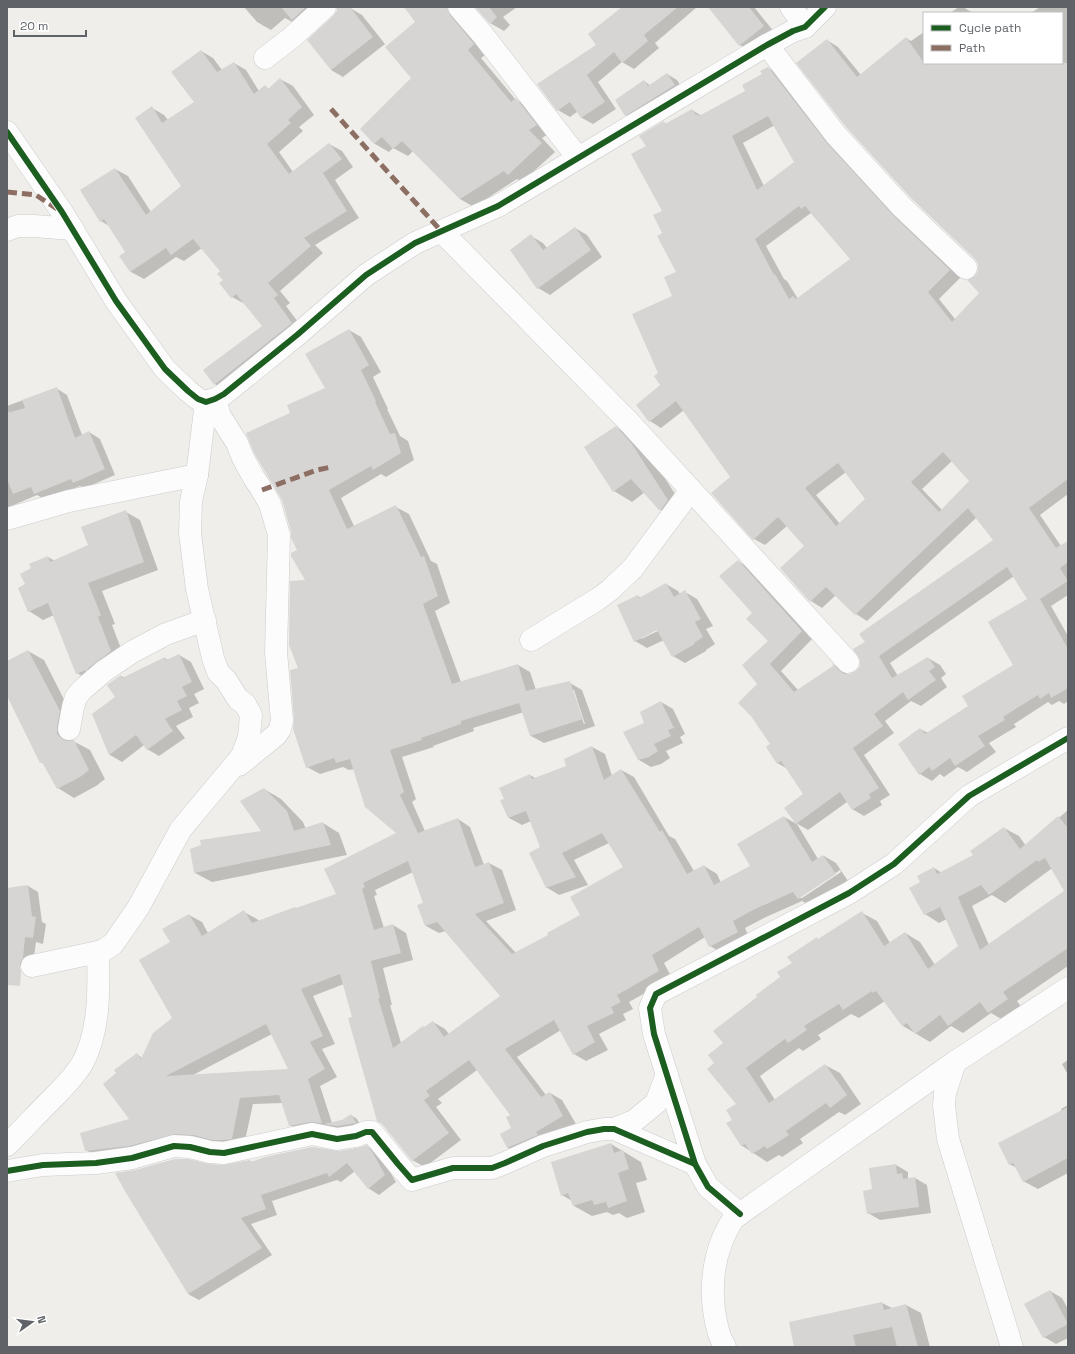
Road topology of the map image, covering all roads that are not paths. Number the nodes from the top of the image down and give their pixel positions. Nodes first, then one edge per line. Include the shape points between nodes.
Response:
1 (325, 7) edge
2 (459, 7) edge
3 (791, 7) edge
4 (825, 7) edge
5 (805, 27) junction
6 (767, 45) junction
7 (265, 58) dead end
8 (7, 132) edge
9 (578, 158) junction
10 (7, 230) edge
11 (72, 230) junction
12 (442, 232) junction
13 (966, 268) dead end
14 (210, 400) junction
15 (197, 475) junction
16 (691, 490) junction
17 (7, 520) edge
18 (205, 620) junction
19 (530, 640) dead end
20 (848, 662) dead end
21 (69, 729) dead end
22 (1068, 738) edge
23 (228, 773) junction
24 (98, 952) junction
25 (32, 966) dead end
26 (1068, 988) edge
27 (955, 1062) junction
28 (667, 1074) junction
29 (614, 1129) junction
30 (7, 1145) edge
31 (695, 1164) junction
32 (7, 1171) edge
33 (740, 1214) junction
34 (725, 1347) edge
35 (1012, 1347) edge

1 - 7 street
2 - 9 street
3 - 5 street
4 - 5 street
5 - 6 street
6 - 9 street
6 - 13 street via 836,134 902,207
8 - 11 street
9 - 12 street via 498,206
10 - 11 street via 18,226 34,226
11 - 14 street via 116,301 165,369 198,399
12 - 14 street via 415,243 366,275 224,394
12 - 16 street via 628,421
14 - 15 street
14 - 23 street via 270,504 279,535 276,652 282,721 276,735
15 - 17 street via 68,501
15 - 18 street via 191,501 190,533 197,589
16 - 19 street via 633,568 610,590
16 - 20 street
18 - 21 street via 166,634 104,671 76,697
18 - 23 street via 218,672 251,715 249,737 242,756
22 - 28 street via 969,796 894,864 849,893 656,994 650,1014
23 - 24 street via 181,829 138,908 113,944
24 - 25 street
24 - 30 street via 96,1020 90,1045 82,1063 73,1077
26 - 27 street
27 - 33 street
27 - 35 street via 945,1094 948,1139
28 - 29 street via 656,1103 634,1122
28 - 31 street
29 - 31 street
29 - 32 street via 587,1132 543,1146 492,1168 453,1168 412,1180 372,1132 337,1139 312,1134 224,1152 174,1146 132,1158 96,1163 43,1165
31 - 33 street via 708,1187
33 - 34 street via 729,1226 719,1248 714,1268 712,1296 718,1330

